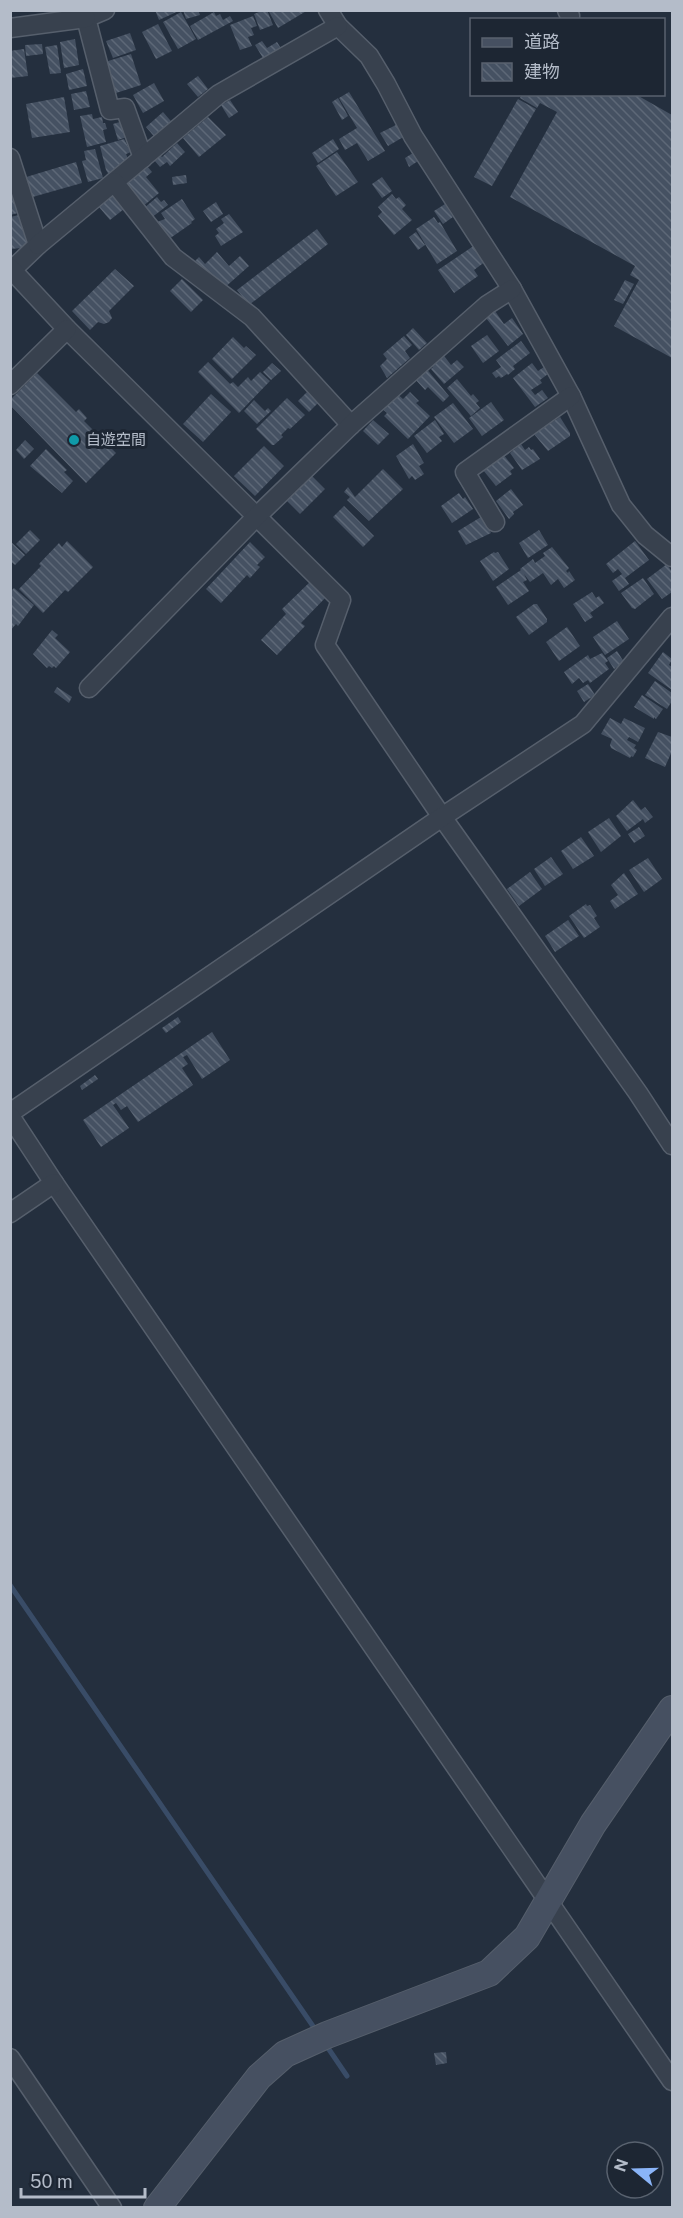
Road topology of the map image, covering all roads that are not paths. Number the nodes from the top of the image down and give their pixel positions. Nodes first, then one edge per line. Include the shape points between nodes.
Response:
1 (105, 10) edge
2 (86, 18) junction
3 (333, 18) edge
4 (10, 28) edge
5 (10, 158) edge
6 (143, 158) junction
7 (114, 182) junction
8 (38, 245) junction
9 (11, 269) edge
10 (512, 289) junction
11 (67, 329) junction
12 (10, 385) edge
13 (571, 396) junction
14 (351, 425) junction
15 (257, 516) junction
16 (495, 522) dead end
17 (672, 557) edge
18 (672, 617) edge
19 (89, 688) dead end
20 (442, 817) junction
21 (10, 1114) edge
22 (672, 1145) edge
23 (54, 1183) junction
24 (10, 1213) edge
25 (672, 1709) edge
26 (548, 1899) junction
27 (10, 2058) edge
28 (672, 2081) edge
29 (112, 2208) edge
30 (156, 2208) edge

1 - 2 street
2 - 4 street
2 - 6 street via 110,110 125,108
3 - 6 street via 219,94
3 - 10 street via 369,56 413,136
5 - 8 street
6 - 7 street
7 - 8 street
7 - 14 street via 173,257 252,317
8 - 9 street
9 - 11 street
10 - 13 street
10 - 14 street via 487,305
11 - 12 street
11 - 15 street
13 - 16 street via 465,472
13 - 17 street via 621,505 645,535
14 - 15 street
15 - 19 street
15 - 20 street via 341,600 325,645
18 - 20 street via 583,724
20 - 21 street
20 - 22 street
21 - 23 street
23 - 24 street
23 - 26 street
25 - 26 street via 593,1824
26 - 28 street
26 - 30 street via 527,1937 489,1973 285,2054 259,2077
27 - 29 street

